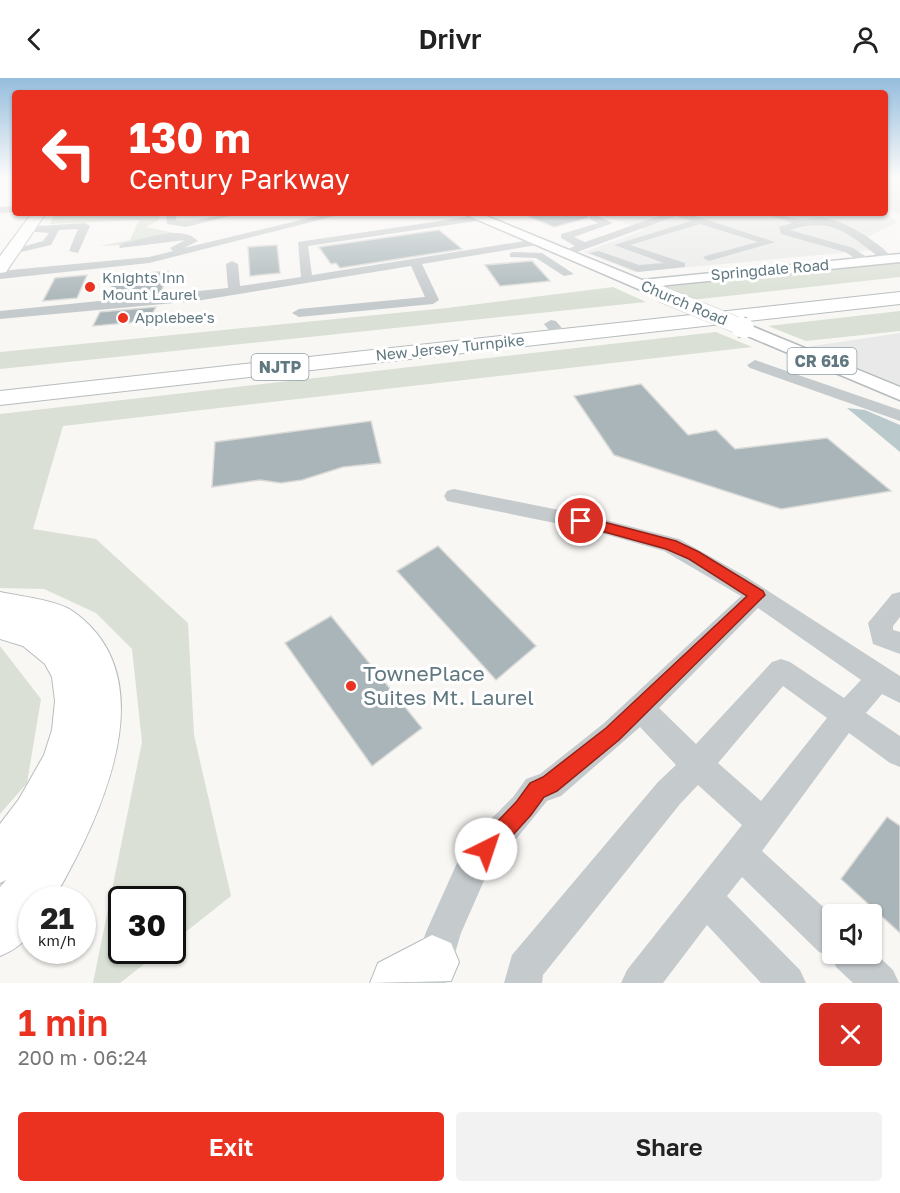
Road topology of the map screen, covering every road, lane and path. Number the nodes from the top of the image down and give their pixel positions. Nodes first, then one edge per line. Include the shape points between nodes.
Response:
1 (15, 220) edge
2 (34, 220) edge
3 (171, 220) edge
4 (204, 220) edge
5 (254, 220) dead end
6 (313, 220) edge
7 (466, 220) edge
8 (484, 220) edge
9 (601, 220) edge
10 (658, 220) edge
11 (698, 220) joint
12 (794, 220) edge
13 (813, 220) edge
14 (822, 220) edge
15 (243, 223) dead end
16 (804, 223) junction
17 (28, 229) junction
18 (48, 229) junction
19 (7, 231) dead end
20 (262, 233) junction
21 (208, 238) dead end
22 (224, 242) junction
23 (537, 242) junction
24 (124, 246) dead end
25 (616, 246) junction
26 (12, 251) junction
27 (74, 251) dead end
28 (576, 253) junction
29 (595, 253) junction
30 (869, 254) junction
31 (457, 255) junction
32 (139, 256) dead end
33 (709, 258) dead end
34 (894, 258) edge
35 (415, 261) junction
36 (663, 267) junction
37 (0, 268) edge
38 (421, 274) junction
39 (568, 274) dead end
40 (0, 275) edge
41 (307, 279) junction
42 (641, 285) junction
43 (900, 286) edge
44 (234, 291) junction
45 (273, 291) dead end
46 (900, 298) edge
47 (68, 308) junction
48 (299, 313) dead end
49 (0, 315) edge
50 (0, 329) edge
51 (556, 330) junction
52 (755, 365) dead end
53 (0, 382) edge
54 (900, 394) edge
55 (0, 398) edge
56 (900, 416) edge
57 (454, 496) dead end
58 (757, 595) junction
59 (900, 601) edge
60 (0, 606) edge
61 (0, 624) edge
62 (891, 640) edge
63 (858, 662) junction
64 (890, 684) edge
65 (640, 708) junction
66 (846, 715) junction
67 (900, 753) edge
68 (697, 765) junction
69 (763, 824) junction
70 (740, 853) junction
71 (0, 858) edge
72 (705, 898) junction
73 (0, 929) edge
74 (822, 930) edge
75 (860, 964) edge
76 (419, 976) edge
77 (523, 983) edge
78 (640, 983) edge
79 (787, 983) edge
80 (880, 983) edge

1 - 19 highway
2 - 17 highway
3 - 4 street via 182,225
5 - 20 street
6 - 20 street
7 - 41 street via 454,226 302,244
8 - 23 main road, Church Road / CR 616
9 - 28 street via 608,223 565,236
10 - 28 street
11 - 25 street
11 - 33 street via 770,242
12 - 16 street
13 - 16 street
14 - 30 street via 853,233
15 - 21 street via 229,227 229,233
16 - 30 street via 783,229
17 - 18 street
17 - 26 highway
18 - 26 street via 55,232 47,243
18 - 27 street via 87,227
20 - 22 street
22 - 40 street via 134,262
22 - 44 street via 230,247
23 - 28 main road, Church Road / CR 616
23 - 31 street via 480,247
24 - 32 street via 178,236 193,241
25 - 29 street
25 - 36 street
25 - 36 street via 681,265
26 - 37 highway
28 - 29 street
28 - 42 main road, Church Road / CR 616
29 - 36 street via 638,269
30 - 34 main road, Springdale Road
30 - 42 main road, Springdale Road
31 - 35 street
31 - 39 street via 470,261 530,253
35 - 38 street
35 - 41 street
38 - 45 street
38 - 48 street via 421,287 434,300
41 - 44 street
42 - 54 main road, Church Road / CR 616, bridge
43 - 51 highway, New Jersey Turnpike / NJTP
44 - 47 street
46 - 51 highway, New Jersey Turnpike / NJTP
47 - 49 street
47 - 50 street
51 - 53 highway, New Jersey Turnpike / NJTP
51 - 55 highway, New Jersey Turnpike / NJTP
52 - 56 street
57 - 58 street via 646,536 694,555
58 - 63 street
58 - 65 street
59 - 62 street via 880,623
60 - 73 highway via 50,616 82,637 101,672 104,694 95,747 73,812 34,886
61 - 71 highway via 18,627 54,646 73,673 77,711 64,761 52,788 35,818
62 - 63 street
63 - 64 street
64 - 66 street
65 - 68 street
65 - 76 street via 613,734 537,790 498,834 474,864
66 - 67 street
66 - 68 street via 781,670
66 - 69 street
68 - 69 street
68 - 77 street via 669,793 525,968
69 - 70 street
70 - 72 street
70 - 74 street
72 - 78 street
72 - 79 street
75 - 80 street

